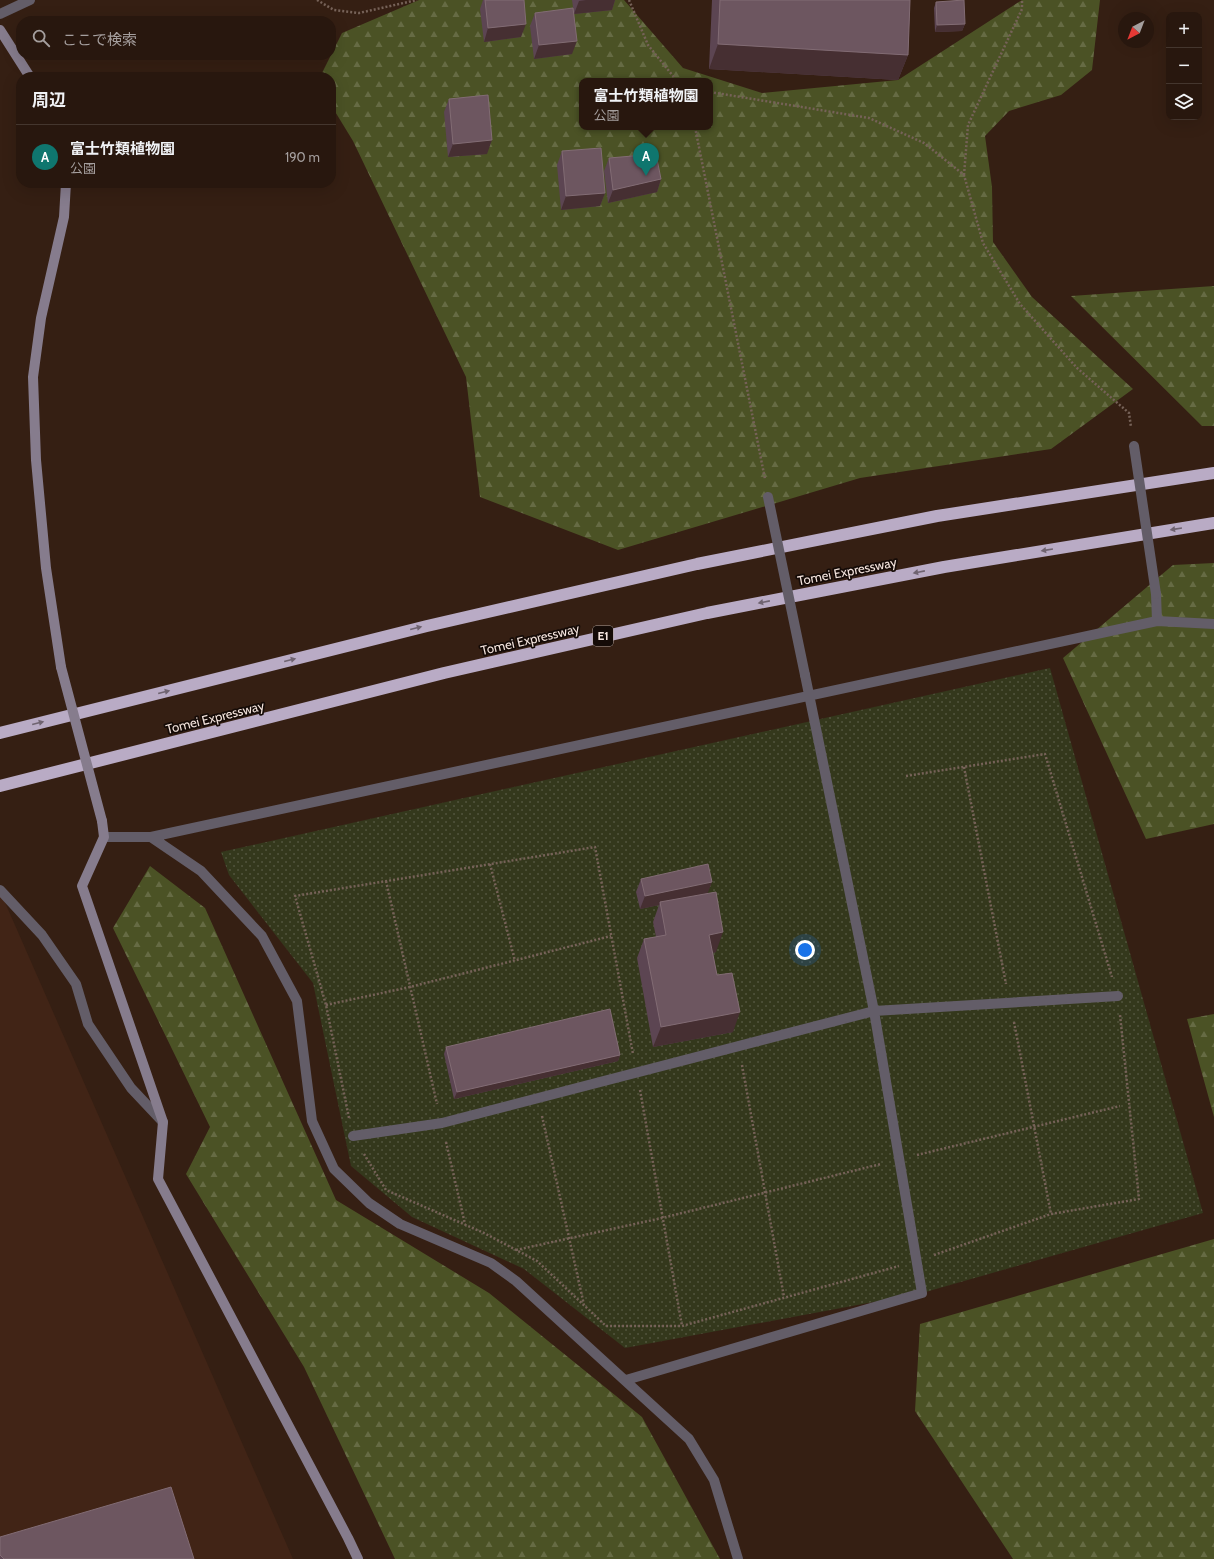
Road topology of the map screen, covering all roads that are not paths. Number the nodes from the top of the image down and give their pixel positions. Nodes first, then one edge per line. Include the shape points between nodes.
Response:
1 (30, 0) edge
2 (0, 14) edge
3 (0, 30) edge
4 (16, 55) edge
5 (19, 60) edge
6 (27, 72) edge
7 (66, 188) edge
8 (1134, 446) road end
9 (1214, 473) edge
10 (768, 497) road end
11 (1214, 523) edge
12 (1157, 621) junction
13 (1214, 624) edge
14 (809, 695) junction
15 (0, 733) edge
16 (0, 786) edge
17 (104, 837) junction
18 (151, 837) junction
19 (0, 890) edge
20 (1118, 996) road end
21 (874, 1011) junction
22 (163, 1122) junction
23 (353, 1136) road end
24 (626, 1380) junction
25 (358, 1559) edge
26 (738, 1559) edge

1 - 2 street
3 - 4 street
5 - 6 street
7 - 17 street, bridge via 64,217 41,318 33,377 36,468 46,568 60,666 102,821
8 - 12 street, bridge via 1156,594
15 -> 9 highway via 427,626 697,564 937,516
10 - 14 street, bridge
11 -> 16 highway, Tomei Expressway / E1 via 944,567 707,612 444,673
12 - 13 street
12 - 14 street
14 - 18 street
14 - 21 street
17 - 18 street
17 - 22 street via 82,886
18 - 24 street via 202,871 262,936 297,1001 312,1121 334,1170 369,1203 400,1224 491,1263 516,1281
19 - 22 street via 42,935 76,984 88,1024 131,1088
20 - 21 street
21 - 23 street via 442,1123
21 - 24 street via 922,1293
22 - 25 street via 158,1179
24 - 26 street via 689,1439 714,1480

